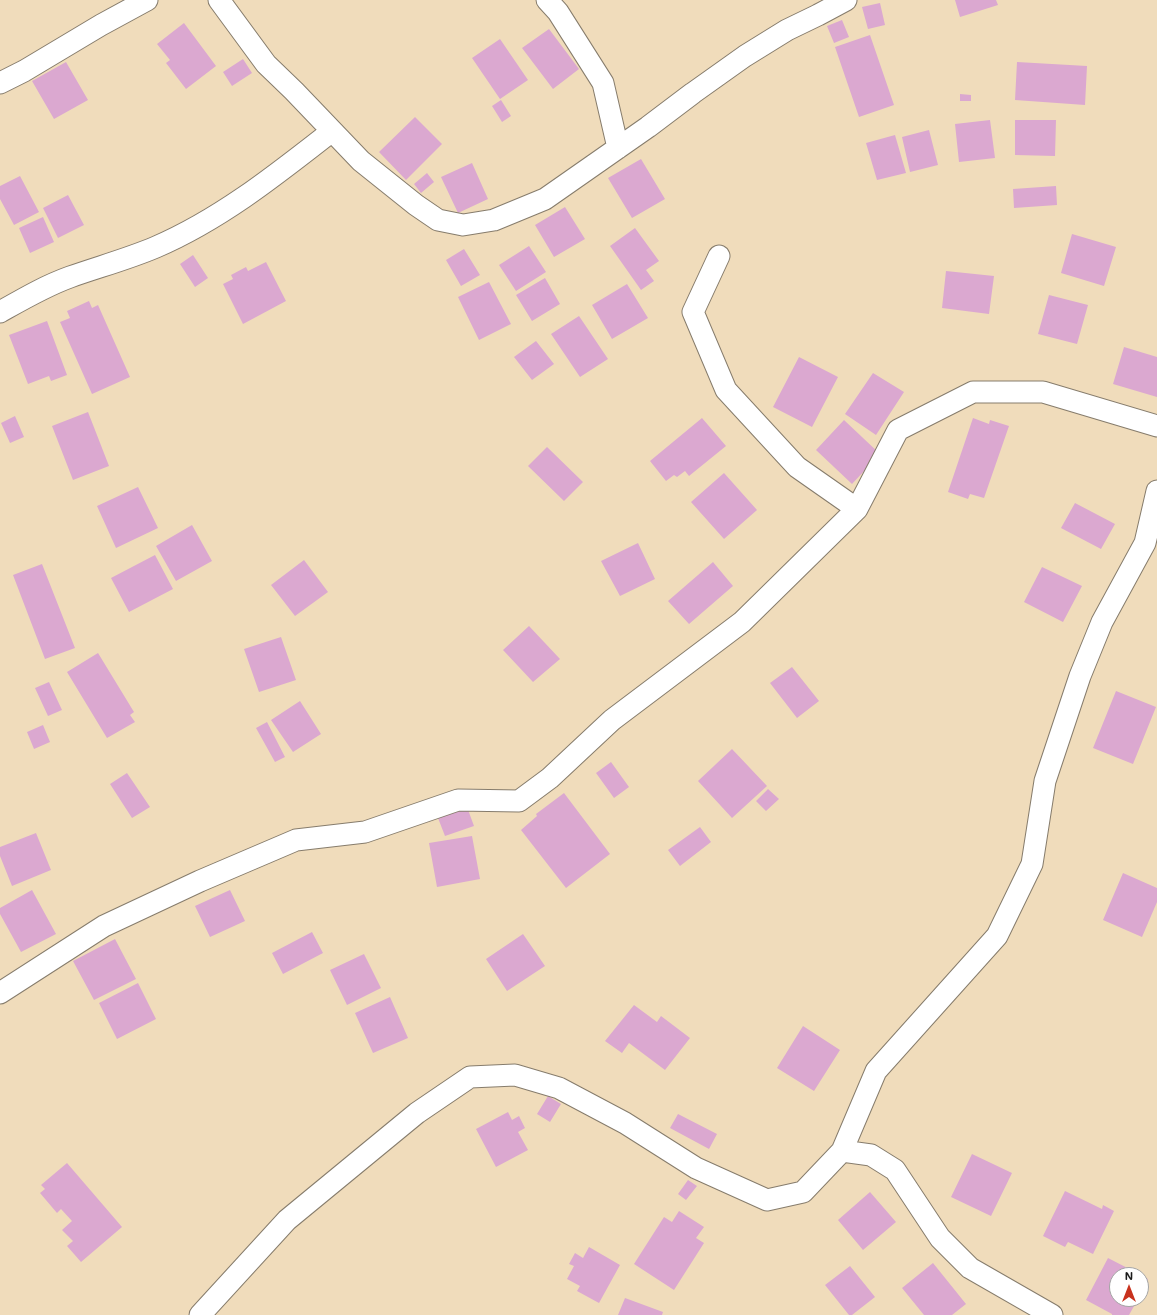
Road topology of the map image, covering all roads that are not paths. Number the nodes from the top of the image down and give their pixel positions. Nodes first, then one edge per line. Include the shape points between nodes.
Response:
1 (147, 0) edge
2 (219, 0) edge
3 (547, 0) edge
4 (846, 0) edge
5 (0, 83) edge
6 (332, 131) junction
7 (618, 148) junction
8 (719, 256) dead end
9 (0, 312) edge
10 (1157, 426) edge
11 (1157, 491) edge
12 (857, 509) junction
13 (0, 993) edge
14 (842, 1151) junction
15 (200, 1315) edge
16 (1052, 1315) edge

1 - 5 street
2 - 6 street via 266,64
3 - 7 street via 558,12 603,83
4 - 7 street via 787,30 745,56
6 - 7 street via 361,161 416,205 438,220 462,225 494,220 545,199
6 - 9 street via 258,188 198,226 156,247 38,290
8 - 12 street via 693,312 726,390 797,467
10 - 12 street via 1043,392 974,392 898,430
11 - 14 street via 1145,543 1102,622 1080,676 1045,781 1032,864 997,936 876,1072
12 - 13 street via 742,622 612,720 550,778 518,802 458,800 365,832 296,840 104,926
14 - 15 street via 803,1192 768,1200 696,1168 625,1123 559,1088 515,1075 470,1077 417,1113 286,1220
14 - 16 street via 871,1155 894,1170 940,1238 970,1268

